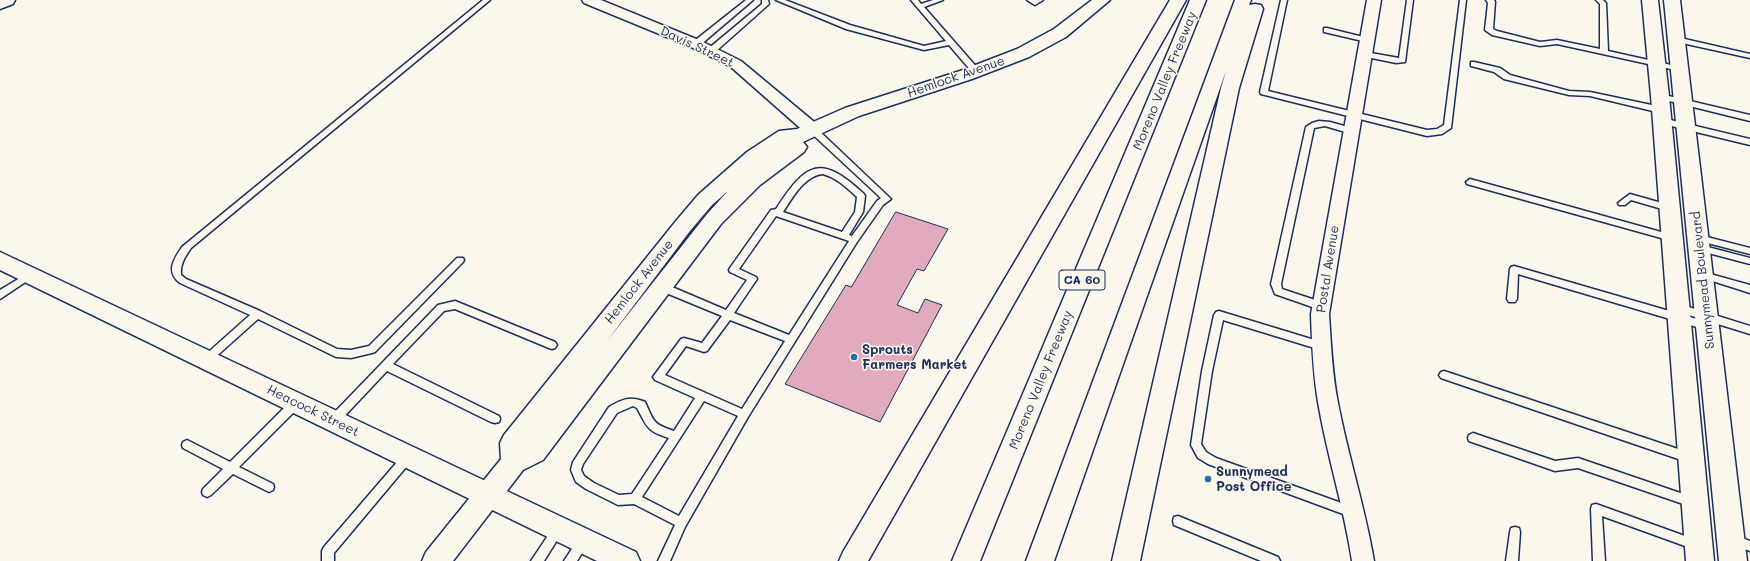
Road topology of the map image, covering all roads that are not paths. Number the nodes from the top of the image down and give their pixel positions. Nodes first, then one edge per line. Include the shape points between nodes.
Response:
1 (7, 0) edge
2 (487, 0) edge
3 (588, 0) edge
4 (750, 0) edge
5 (765, 0) edge
6 (779, 0) edge
7 (914, 0) edge
8 (940, 0) edge
9 (1030, 0) edge
10 (1040, 0) edge
11 (1102, 0) edge
12 (1178, 0) edge
13 (1198, 0) edge
14 (1243, 0) edge
15 (1257, 0) edge
16 (1284, 0) edge
17 (1374, 0) edge
18 (1410, 0) edge
19 (1463, 0) edge
20 (1489, 0) edge
21 (1599, 0) edge
22 (1650, 0) edge
23 (1672, 0) edge
24 (0, 4) edge
25 (920, 6) junction
26 (1327, 30) dead end
27 (1676, 39) junction
28 (951, 42) junction
29 (696, 44) junction
30 (1366, 47) junction
31 (711, 51) junction
32 (1604, 53) junction
33 (1750, 56) edge
34 (1474, 64) dead end
35 (1657, 64) junction
36 (1680, 70) junction
37 (976, 71) junction
38 (1683, 102) junction
39 (1661, 109) junction
40 (1750, 118) edge
41 (1353, 122) junction
42 (1686, 127) junction
43 (806, 133) junction
44 (1750, 142) edge
45 (1470, 182) dead end
46 (1622, 203) dead end
47 (1670, 208) junction
48 (778, 213) junction
49 (844, 236) junction
50 (1672, 238) junction
51 (854, 240) junction
52 (1699, 243) junction
53 (1750, 251) edge
54 (0, 260) edge
55 (460, 260) dead end
56 (1750, 261) edge
57 (30, 274) junction
58 (1703, 275) junction
59 (662, 287) junction
60 (1750, 289) edge
61 (0, 295) edge
62 (1512, 300) dead end
63 (1321, 306) junction
64 (1678, 313) junction
65 (257, 314) junction
66 (728, 315) junction
67 (1708, 322) junction
68 (1750, 330) edge
69 (792, 340) junction
70 (552, 345) dead end
71 (1321, 346) junction
72 (207, 359) junction
73 (385, 365) junction
74 (1444, 375) dead end
75 (702, 396) junction
76 (296, 403) junction
77 (744, 414) junction
78 (494, 419) dead end
79 (333, 421) junction
80 (675, 436) junction
81 (1472, 438) dead end
82 (187, 445) dead end
83 (408, 457) junction
84 (1691, 458) junction
85 (514, 462) junction
86 (231, 468) junction
87 (269, 487) dead end
88 (207, 492) dead end
89 (487, 495) junction
90 (635, 499) junction
91 (1695, 503) junction
92 (1354, 513) junction
93 (1178, 521) dead end
94 (681, 523) junction
95 (559, 529) junction
96 (1515, 532) dead end
97 (1738, 549) edge
98 (577, 551) edge
99 (1699, 553) edge
100 (328, 561) edge
101 (436, 561) edge
102 (537, 561) edge
103 (626, 561) edge
104 (664, 561) edge
105 (853, 561) edge
106 (966, 561) edge
107 (1040, 561) edge
108 (1126, 561) edge
109 (1274, 561) edge
110 (1363, 561) edge
111 (1512, 561) edge
112 (1598, 561) edge

1 - 24 main road
2 - 65 lane via 188,246 178,258 177,276 183,281
3 - 29 street, Davis Street
4 - 29 lane
5 - 31 lane via 766,4
6 - 28 lane via 848,27 924,48
7 - 25 lane
8 - 25 lane
9 - 10 lane via 1035,4
11 - 37 main road, Hemlock Avenue via 1060,32 1023,53
12 - 105 main road
13 - 106 main road, Moreno Valley Freeway / CA 60
14 - 107 main road
15 - 108 main road via 1230,88
16 - 41 lane via 1264,92
17 - 30 street, Postal Avenue
18 - 30 lane via 1402,60 1396,61
19 - 41 lane via 1448,126 1439,132 1427,133
20 - 32 lane via 1492,2 1490,30 1495,33 1540,44 1557,42
21 - 32 lane via 1603,3
22 - 35 main road, Sunnymead Boulevard
23 - 27 main road, Sunnymead Boulevard
25 - 28 lane
26 - 30 lane
27 - 33 lane
27 - 36 main road, Sunnymead Boulevard
28 - 37 lane
29 - 31 street, Davis Street
30 - 41 street, Postal Avenue
31 - 43 street, Davis Street via 736,64
32 - 35 lane
34 - 39 lane via 1497,70 1507,77 1569,93 1590,94
35 - 36 lane
35 - 39 main road, Sunnymead Boulevard
36 - 38 main road, Sunnymead Boulevard
37 - 43 main road, Hemlock Avenue via 852,112
38 - 39 lane
38 - 40 lane
38 - 42 main road, Sunnymead Boulevard
39 - 42 lane
39 - 47 main road, Sunnymead Boulevard
41 - 63 street, Postal Avenue
41 - 63 lane via 1315,123 1310,127 1276,284 1278,291
42 - 44 lane
42 - 52 main road, Sunnymead Boulevard
43 - 51 lane via 886,199 880,203
43 - 59 main road, Hemlock Avenue via 797,146 758,174 736,194
43 - 85 main road, Hemlock Avenue via 786,136 754,157 705,200 513,443
45 - 50 lane
46 - 47 lane via 1630,197
47 - 50 main road, Sunnymead Boulevard
48 - 49 lane
48 - 49 lane via 792,190 805,176 816,170 826,171 851,186 861,196 859,212
48 - 66 lane via 774,212 733,270 753,279
49 - 51 lane
50 - 64 main road, Sunnymead Boulevard
51 - 69 lane
52 - 53 lane
52 - 56 lane
52 - 58 main road, Sunnymead Boulevard
54 - 57 main road, Heacock Street
55 - 65 lane via 372,349 351,354 336,352
57 - 61 lane
57 - 72 main road, Heacock Street
58 - 60 lane
58 - 67 main road, Sunnymead Boulevard
59 - 66 lane
59 - 85 main road, Hemlock Avenue via 534,452
62 - 64 lane via 1514,269
63 - 71 street, Postal Avenue
64 - 67 lane
64 - 84 main road, Sunnymead Boulevard
65 - 72 lane
66 - 69 lane
66 - 75 lane via 704,348 684,342 658,377
67 - 68 lane
67 - 97 main road, Sunnymead Boulevard
69 - 77 lane
70 - 73 lane via 455,304 441,308
71 - 92 street, Postal Avenue via 1330,414
71 - 92 lane via 1218,315 1196,444 1202,455 1212,461
72 - 76 main road, Heacock Street
73 - 78 lane
73 - 79 lane
74 - 84 lane
75 - 77 lane
75 - 80 lane
76 - 79 main road, Heacock Street
76 - 86 lane
77 - 94 lane
79 - 83 main road, Heacock Street
80 - 90 lane
80 - 90 lane via 655,429 641,405 633,402 613,410 578,462 576,470 580,479 590,486 618,500
81 - 91 lane via 1555,466 1578,463
82 - 86 lane
83 - 89 main road, Heacock Street
83 - 100 lane via 328,551
84 - 91 main road, Sunnymead Boulevard
85 - 89 main road, Hemlock Avenue
86 - 87 lane
86 - 88 lane
89 - 95 main road, Heacock Street
89 - 101 main road, Hemlock Avenue
90 - 94 lane
91 - 99 main road, Sunnymead Boulevard
92 - 110 street, Postal Avenue
93 - 109 lane
94 - 104 lane
95 - 98 main road, Heacock Street
95 - 102 lane
96 - 111 lane
98 - 103 main road, Heacock Street
99 - 112 lane via 1596,509

